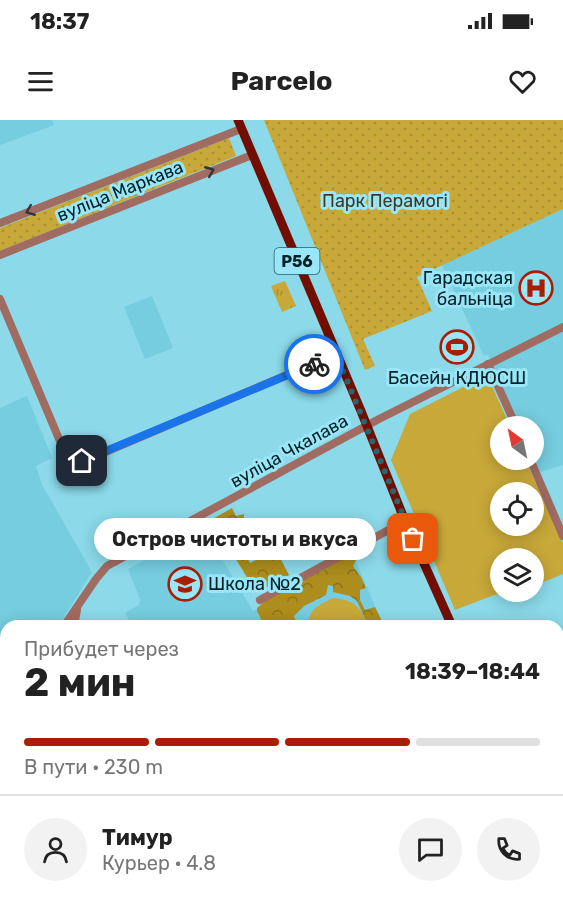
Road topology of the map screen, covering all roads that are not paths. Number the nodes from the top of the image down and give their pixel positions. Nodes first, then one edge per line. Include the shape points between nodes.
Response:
1 (239, 124) edge
2 (252, 155) junction
3 (0, 223) edge
4 (0, 255) edge
5 (0, 300) edge
6 (563, 327) edge
7 (336, 354) junction
8 (490, 362) junction
9 (512, 416) edge
10 (366, 426) junction
11 (535, 470) edge
12 (405, 521) junction
13 (563, 536) edge
14 (260, 600) dead end
15 (78, 606) junction
16 (68, 620) edge
17 (75, 620) edge
18 (449, 620) edge

1 - 2 main road, Р56
1 -> 3 street, вуліца Маркава
4 -> 2 street, вуліца Маркава
2 - 7 main road, Р56
5 - 7 street via 70,465
6 - 8 street, вуліца Чкалава
7 - 10 main road, Р56
8 - 9 street
8 - 10 street, вуліца Чкалава
10 - 12 main road, Р56
10 - 15 street, вуліца Чкалава via 107,566
11 - 13 street
12 - 14 street
12 - 18 main road, Р56
15 - 16 street, вуліца Чкалава
15 - 17 street, вуліца Чкалава

